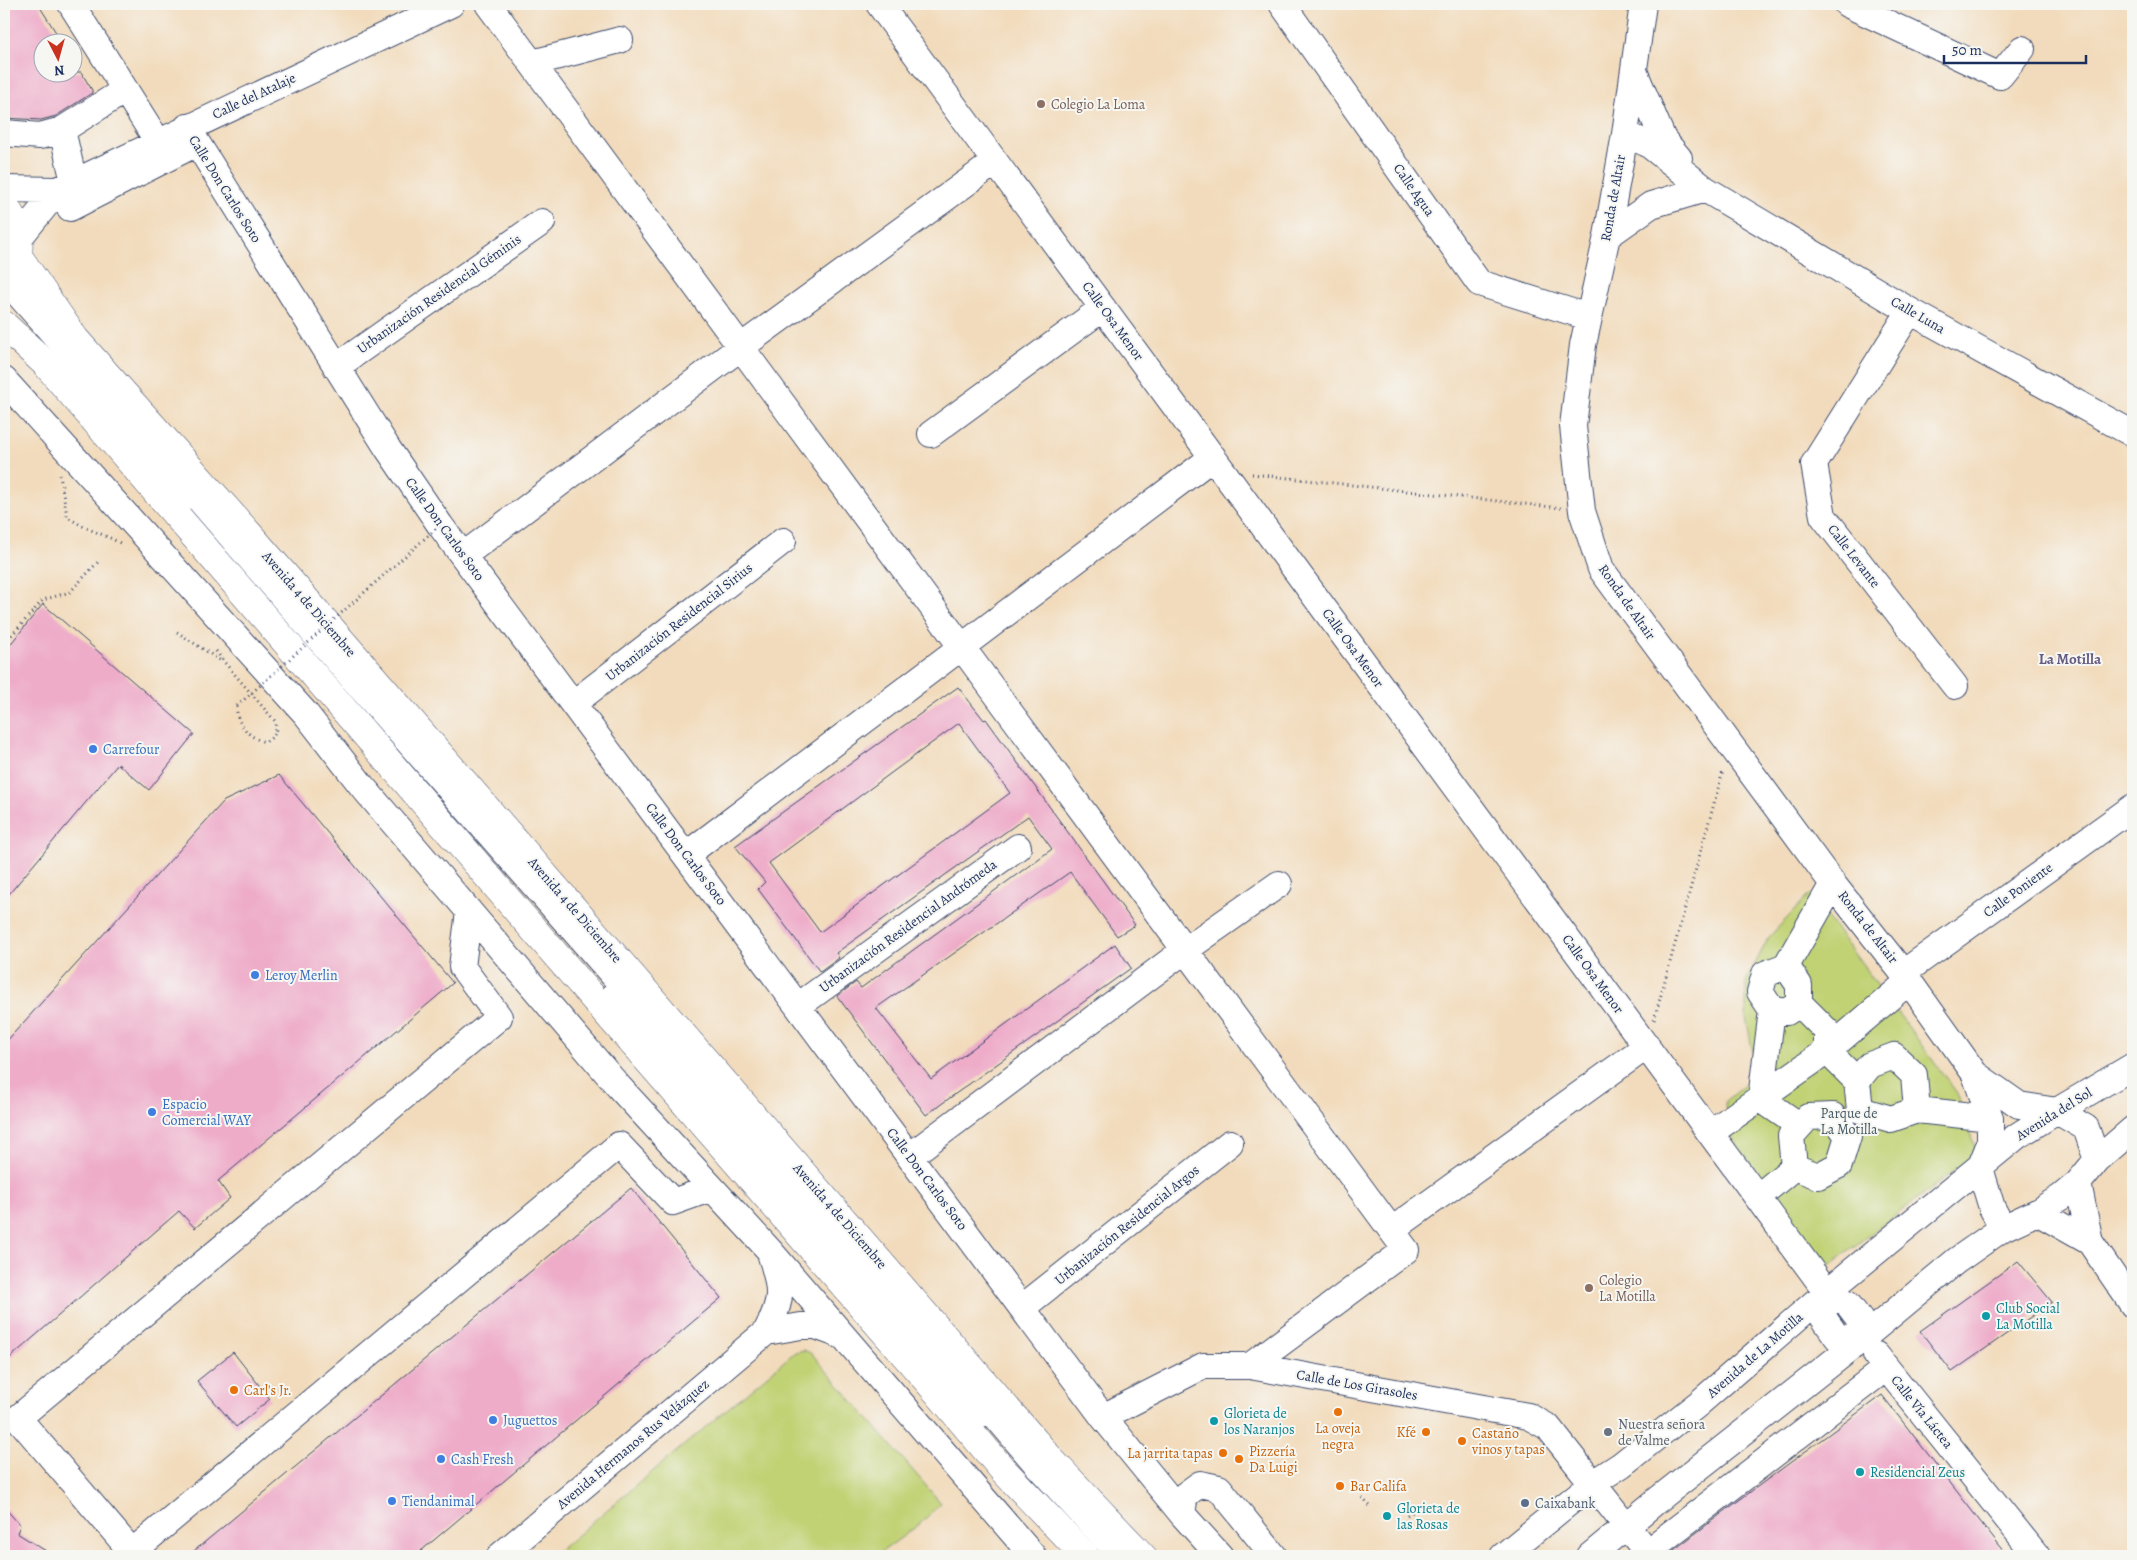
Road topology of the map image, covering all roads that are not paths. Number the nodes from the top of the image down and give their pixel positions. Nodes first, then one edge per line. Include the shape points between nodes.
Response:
1 (71, 4) edge
2 (451, 4) edge
3 (488, 4) edge
4 (879, 4) edge
5 (1282, 4) edge
6 (1643, 4) edge
7 (1847, 4) edge
8 (620, 40) dead end
9 (2022, 49) dead end
10 (532, 64) junction
11 (1634, 71) junction
12 (125, 90) junction
13 (62, 130) junction
14 (4, 132) edge
15 (1625, 134) junction
16 (192, 135) junction
17 (158, 142) junction
18 (996, 162) junction
19 (4, 189) edge
20 (1706, 189) junction
21 (67, 193) junction
22 (4, 205) edge
23 (542, 222) dead end
24 (1607, 236) junction
25 (9, 271) edge
26 (1103, 308) junction
27 (1910, 311) junction
28 (1588, 317) junction
29 (4, 325) edge
30 (741, 347) junction
31 (336, 367) junction
32 (4, 380) edge
33 (931, 434) dead end
34 (2133, 434) edge
35 (1218, 464) junction
36 (783, 541) dead end
37 (464, 555) junction
38 (962, 648) junction
39 (1955, 686) dead end
40 (574, 703) junction
41 (2133, 807) edge
42 (1018, 847) dead end
43 (686, 855) junction
44 (1279, 884) dead end
45 (1833, 884) junction
46 (469, 911) junction
47 (1185, 950) junction
48 (1786, 966) junction
49 (1906, 977) junction
50 (1799, 1002) junction
51 (798, 1006) junction
52 (1772, 1010) junction
53 (1646, 1046) junction
54 (1827, 1051) junction
55 (2133, 1066) edge
56 (1975, 1074) junction
57 (1857, 1081) junction
58 (1761, 1099) junction
59 (1917, 1110) junction
60 (2057, 1110) junction
61 (1849, 1117) junction
62 (1990, 1118) junction
63 (1800, 1126) junction
64 (2133, 1129) edge
65 (1710, 1133) junction
66 (1230, 1143) dead end
67 (910, 1156) junction
68 (2097, 1160) junction
69 (1794, 1166) junction
70 (1980, 1168) junction
71 (2078, 1183) junction
72 (712, 1188) junction
73 (1758, 1198) junction
74 (2037, 1212) junction
75 (2003, 1228) junction
76 (1392, 1230) junction
77 (2090, 1242) junction
78 (770, 1251) junction
79 (1827, 1292) junction
80 (2133, 1305) edge
81 (1023, 1307) junction
82 (766, 1332) junction
83 (843, 1336) junction
84 (1862, 1339) junction
85 (1250, 1366) junction
86 (1886, 1368) junction
87 (1104, 1417) junction
88 (11, 1420) edge
89 (1593, 1483) junction
90 (1182, 1514) junction
91 (1627, 1527) junction
92 (1649, 1554) edge
93 (500, 1556) edge
94 (1033, 1556) edge
95 (1085, 1556) edge
96 (1110, 1556) edge
97 (1121, 1556) edge
98 (1142, 1556) edge
99 (1220, 1556) edge
100 (1274, 1556) edge
101 (1503, 1556) edge
102 (1590, 1556) edge
103 (2037, 1556) edge

1 - 12 street
2 - 16 street, Calle del Atalaje
3 - 10 street
4 - 18 street, Calle Osa Menor
5 - 28 street, Calle Agua via 1479,282
6 - 11 street, Ronda de Altair
7 - 9 street via 2000,76
8 - 10 street
10 - 30 street
11 - 15 street, Ronda de Altair
11 - 20 street, Calle Luna via 1664,139
12 - 13 street
12 - 17 street
13 - 14 street via 40,136
13 - 21 street
15 - 20 street, Calle Luna via 1648,144
15 - 24 street, Ronda de Altair
16 - 17 street, Calle del Atalaje
16 - 21 street
16 - 31 street, Calle Don Carlos Soto
17 - 21 street, Calle del Atalaje
18 - 26 street, Calle Osa Menor
18 - 30 street
19 - 21 street, Calle del Atalaje
20 - 24 street via 1651,205
20 - 27 street, Calle Luna
21 - 25 street, Calle del Atalaje
22 - 25 main road, Avenida 4 de Diciembre via 14,220
23 - 31 street, Urbanización Residencial Géminis
24 - 28 street, Ronda de Altair
25 - 96 street via 59,353 972,1402
25 - 97 street via 355,681 1014,1438
25 - 98 main road, Avenida 4 de Diciembre via 75,339 274,564 1052,1461
26 - 33 street
26 - 35 street, Calle Osa Menor
27 - 34 street, Calle Luna
27 - 39 street, Calle Levante via 1814,464 1823,516
28 - 45 street, Ronda de Altair via 1573,426 1582,511 1601,569
29 - 95 main road via 46,364 1003,1470
30 - 37 street
30 - 38 street
31 - 37 street, Calle Don Carlos Soto via 388,449
32 - 46 street via 306,714 362,786
35 - 38 street
35 - 53 street, Calle Osa Menor
36 - 40 street, Urbanización Residencial Sirius
37 - 40 street, Calle Don Carlos Soto
38 - 43 street
38 - 47 street
40 - 43 street, Calle Don Carlos Soto
41 - 49 street, Calle Poniente
42 - 51 street, Urbanización Residencial Andrómeda
43 - 51 street, Calle Don Carlos Soto
44 - 47 street
45 - 48 street
45 - 49 street, Ronda de Altair
46 - 72 street via 619,1087
46 - 88 street via 462,967 499,1017
47 - 67 street
47 - 76 street
48 - 50 street via 1799,985
48 - 52 street via 1765,974 1760,992
49 - 54 street, Calle Poniente
49 - 56 street, Ronda de Altair
50 - 52 street via 1787,1012
50 - 54 street via 1827,1032
51 - 67 street, Calle Don Carlos Soto
52 - 58 street
53 - 65 street, Calle Osa Menor
53 - 76 street
54 - 57 street
54 - 58 street, Calle Poniente
55 - 60 street, Avenida del Sol
56 - 60 street, Ronda de Altair via 2019,1105
56 - 62 street, Ronda de Altair
57 - 59 street via 1870,1065 1894,1056 1914,1075
57 - 61 street
58 - 63 street
58 - 65 street, Calle Poniente
59 - 61 street via 1890,1120
59 - 62 street
60 - 68 street via 2086,1128
60 - 70 street, Avenida del Sol via 2017,1136
61 - 63 street via 1808,1117
61 - 69 street via 1848,1136 1839,1165 1818,1176
62 - 70 street, Ronda de Altair via 1990,1143
63 - 69 street via 1791,1136
64 - 68 street
65 - 73 street, Calle Osa Menor
66 - 81 street, Urbanización Residencial Argos
67 - 81 street, Calle Don Carlos Soto
68 - 71 street
69 - 73 street
70 - 75 street via 1992,1208
70 - 79 street, Avenida de La Motilla
71 - 74 street
71 - 77 street
72 - 78 street
72 - 88 street via 673,1202 619,1145 132,1552
73 - 79 street, Calle Osa Menor
74 - 75 street
74 - 77 street
75 - 84 street via 1956,1261
76 - 85 street via 1406,1250
77 - 80 street
78 - 82 street, Avenida Hermanos Rus Velázquez via 780,1288 780,1301
78 - 83 street
79 - 84 street via 1823,1318 1837,1337
79 - 89 street, Avenida de La Motilla via 1698,1404
81 - 87 street, Calle Don Carlos Soto
82 - 83 street via 816,1326
82 - 93 street, Avenida Hermanos Rus Velázquez
83 - 94 street
84 - 86 street, Calle Vía Láctea
84 - 91 street
85 - 87 street, Calle de Los Girasoles via 1203,1366
85 - 89 street, Calle de Los Girasoles via 1528,1416 1548,1427
86 - 92 street
86 - 103 street, Calle Vía Láctea
87 - 90 street, Calle Don Carlos Soto
89 - 91 street, Calle de Los Girasoles
89 - 101 street, Avenida de La Motilla
90 - 99 street, Calle Don Carlos Soto
90 - 100 street via 1185,1495 1200,1484 1219,1488
91 - 92 street, Calle de Los Girasoles
91 - 102 street

